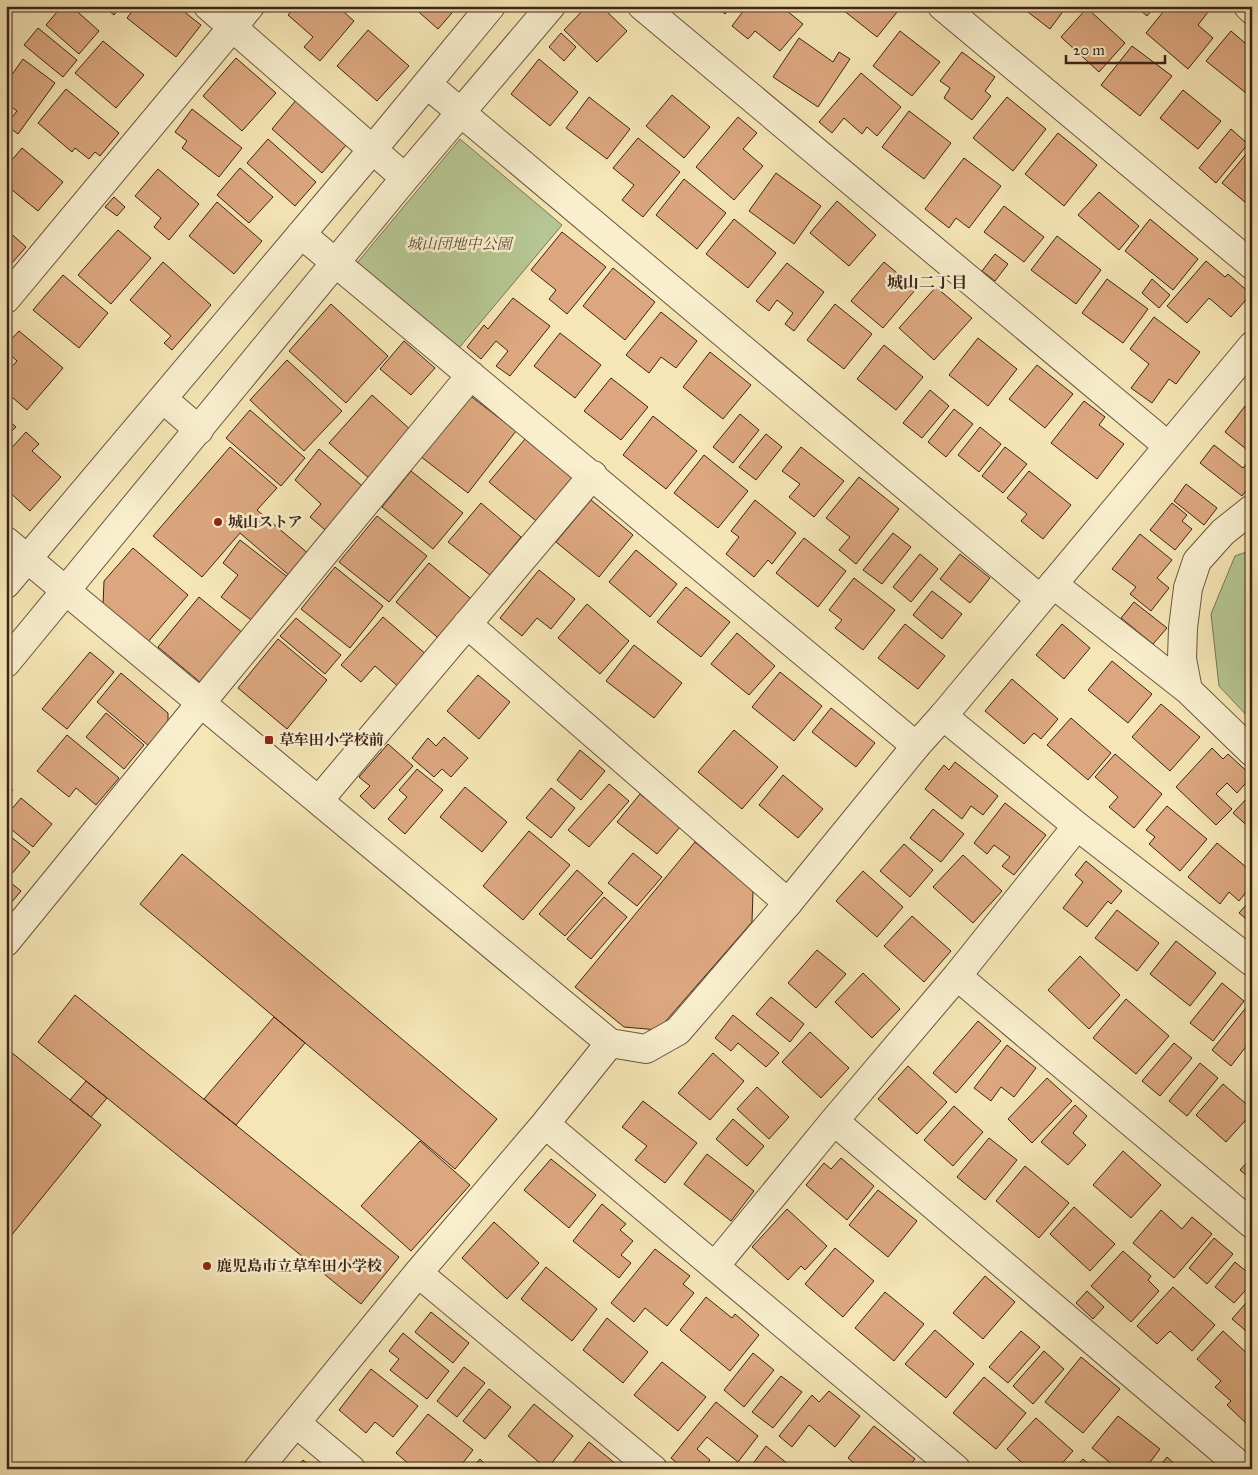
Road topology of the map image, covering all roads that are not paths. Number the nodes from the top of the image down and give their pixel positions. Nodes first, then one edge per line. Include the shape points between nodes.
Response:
1 (208, 6) edge
2 (250, 6) edge
3 (491, 6) edge
4 (551, 6) edge
5 (642, 6) edge
6 (942, 6) edge
7 (1248, 6) edge
8 (1252, 10) edge
9 (232, 27) junction
10 (427, 84) junction
11 (461, 112) junction
12 (373, 149) junction
13 (406, 178) junction
14 (301, 234) junction
15 (337, 262) junction
16 (1252, 265) edge
17 (6, 299) edge
18 (1252, 346) edge
19 (472, 375) junction
20 (163, 399) junction
21 (199, 430) junction
22 (1168, 446) junction
23 (592, 475) junction
24 (1252, 509) edge
25 (6, 541) edge
26 (27, 559) junction
27 (6, 584) edge
28 (66, 592) junction
29 (1046, 592) junction
30 (467, 624) junction
31 (6, 663) edge
32 (1188, 690) junction
33 (200, 704) junction
34 (943, 716) junction
35 (916, 746) junction
36 (1252, 752) edge
37 (319, 800) junction
38 (1077, 826) junction
39 (788, 902) junction
40 (6, 942) edge
41 (1252, 962) edge
42 (957, 976) junction
43 (610, 1043) junction
44 (834, 1121) junction
45 (545, 1124) junction
46 (1252, 1224) edge
47 (715, 1266) junction
48 (418, 1273) junction
49 (296, 1423) junction
50 (1252, 1463) edge
51 (258, 1469) edge
52 (351, 1469) edge
53 (653, 1469) edge
54 (956, 1469) edge
55 (1246, 1469) edge

1 - 9 street
2 - 9 street
3 - 10 street
4 - 11 street
5 - 22 street
6 - 16 street
7 - 8 street
9 - 12 street
9 - 17 street
10 - 11 street
10 - 12 street
11 - 13 street
11 - 29 street
12 - 13 street
12 - 14 street
13 - 15 street
14 - 15 street
14 - 20 street
15 - 19 street
15 - 21 street
18 - 22 street
19 - 23 street
19 - 33 street
20 - 21 street
20 - 26 street
21 - 28 street
22 - 29 street
23 - 30 street
23 - 35 street
24 - 32 street via 1223,532 1197,561 1188,588 1183,628 1182,659
25 - 26 street
26 - 27 street
26 - 28 street
28 - 31 street
28 - 33 street
29 - 32 street
29 - 34 street
30 - 37 street
30 - 39 street
32 - 36 street
33 - 37 street
33 - 40 street
34 - 35 street
34 - 38 street
35 - 39 street
37 - 43 street
38 - 41 street
38 - 42 street
39 - 43 street via 678,1031 646,1049
42 - 44 street
42 - 46 street
43 - 45 street
44 - 47 street
44 - 55 street
45 - 47 street
45 - 48 street
47 - 54 street
48 - 49 street
48 - 53 street
49 - 51 street
49 - 52 street
50 - 55 street

